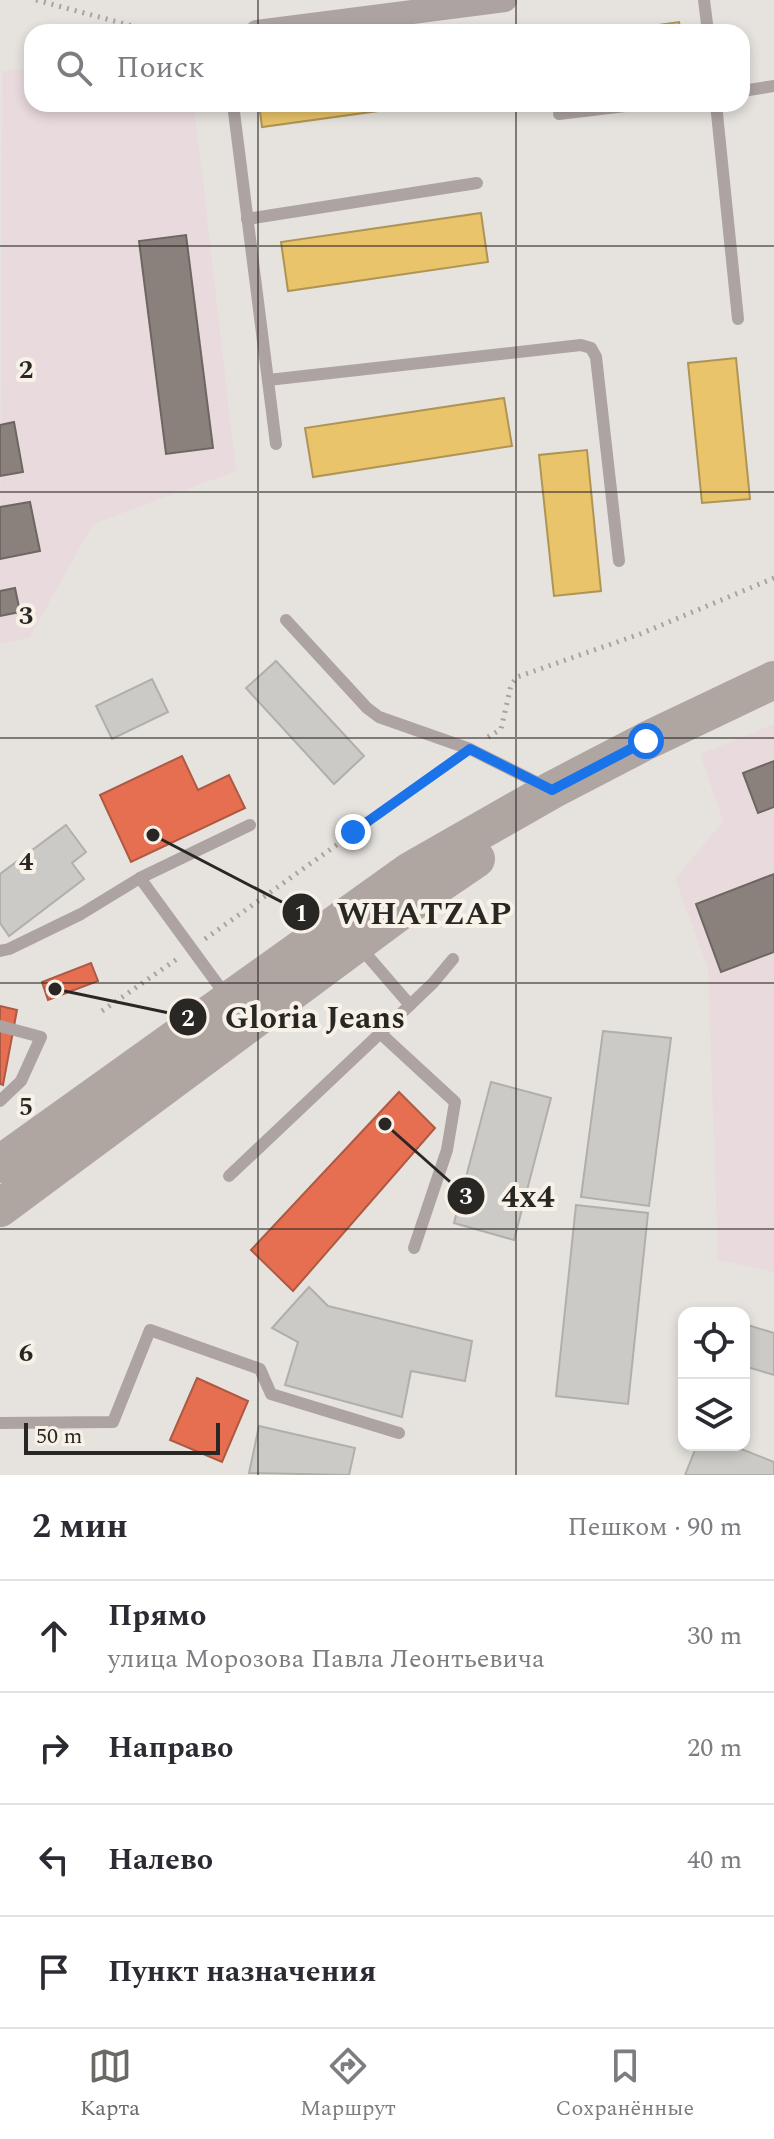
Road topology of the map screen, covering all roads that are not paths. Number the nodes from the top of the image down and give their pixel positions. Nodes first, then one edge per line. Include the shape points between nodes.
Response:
1 (505, 0) edge
2 (704, 0) edge
3 (319, 24) edge
4 (707, 24) edge
5 (774, 86) edge
6 (750, 90) edge
7 (234, 112) edge
8 (576, 112) edge
9 (717, 112) edge
10 (559, 114) dead end
11 (477, 183) dead end
12 (247, 219) junction
13 (738, 319) dead end
14 (268, 380) junction
15 (276, 444) dead end
16 (619, 561) dead end
17 (286, 620) dead end
18 (774, 680) edge
19 (552, 790) junction
20 (250, 825) dead end
21 (140, 878) junction
22 (357, 943) junction
23 (0, 951) edge
24 (453, 959) dead end
25 (229, 999) junction
26 (410, 1005) junction
27 (0, 1026) edge
28 (380, 1033) junction
29 (0, 1101) edge
30 (0, 1164) edge
31 (229, 1176) dead end
32 (0, 1208) edge
33 (414, 1248) dead end
34 (0, 1423) edge
35 (399, 1433) dead end

1 - 3 street
2 - 4 lane
5 - 6 lane
7 - 12 lane
8 - 10 lane
9 - 13 lane
11 - 12 lane
12 - 14 lane
14 - 15 lane
14 - 16 lane via 591,348
17 - 19 lane via 379,717 470,749
18 - 19 main road
19 - 22 main road via 505,839
19 - 25 main road via 410,871
20 - 21 lane
21 - 23 lane via 81,914
21 - 25 lane
22 - 26 lane
22 - 32 main road
24 - 26 lane
25 - 30 main road
26 - 28 lane
27 - 29 lane via 41,1037 21,1081
28 - 31 lane
28 - 33 lane via 455,1102 447,1150
34 - 35 lane via 113,1422 150,1330 260,1369 271,1394

